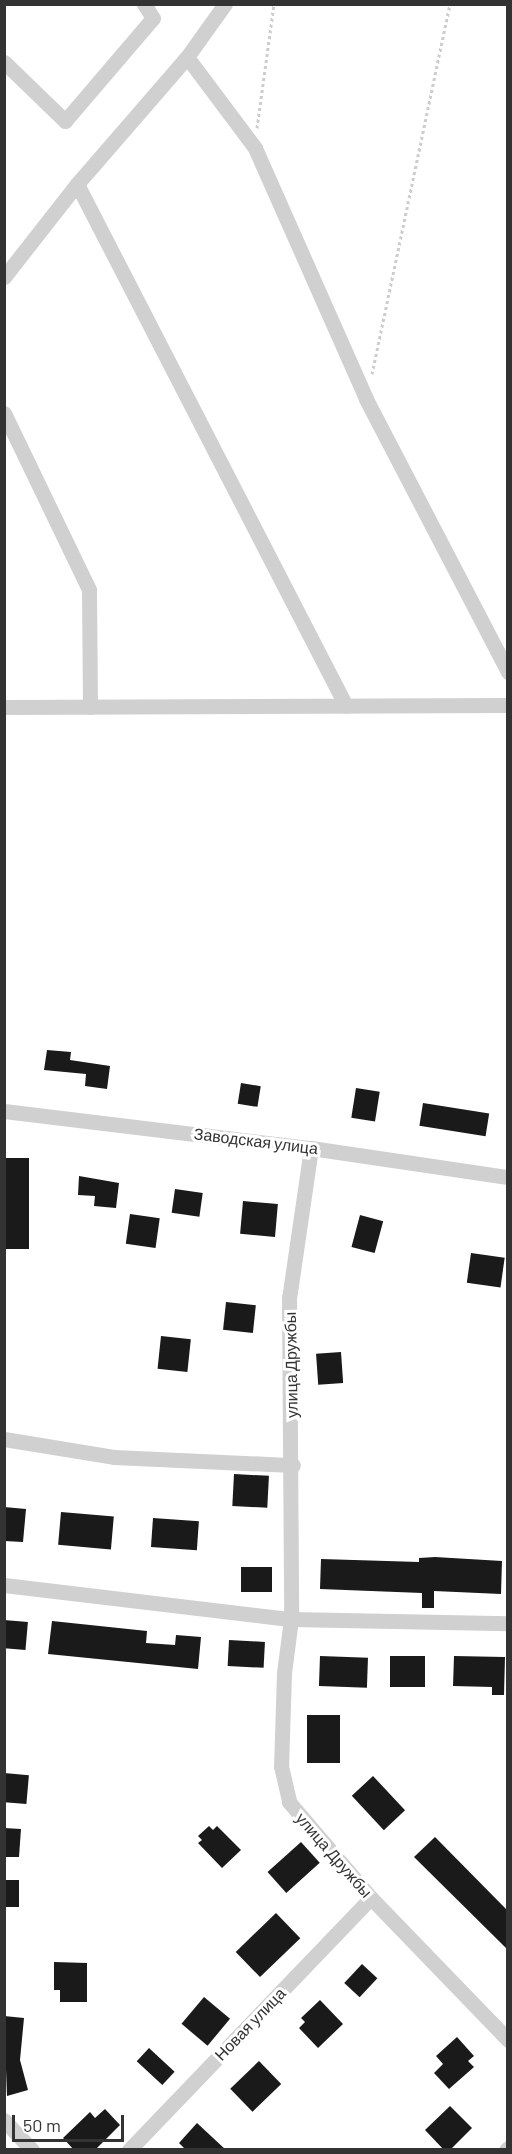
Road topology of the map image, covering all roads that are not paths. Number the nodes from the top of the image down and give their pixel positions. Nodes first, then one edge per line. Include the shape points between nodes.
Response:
1 (144, 4) edge
2 (225, 4) edge
3 (187, 57) junction
4 (4, 62) edge
5 (77, 184) junction
6 (4, 277) edge
7 (4, 413) edge
8 (507, 672) edge
9 (507, 705) edge
10 (346, 706) junction
11 (4, 707) edge
12 (90, 707) junction
13 (4, 1111) edge
14 (311, 1148) junction
15 (507, 1177) edge
16 (4, 1439) edge
17 (293, 1465) junction
18 (4, 1585) edge
19 (291, 1619) junction
20 (507, 1623) edge
21 (371, 1898) junction
22 (507, 2040) edge
23 (4, 2120) edge
24 (32, 2150) edge
25 (129, 2150) edge

1 - 4 street via 153,18 65,121
2 - 3 street
3 - 5 street
3 - 8 street via 255,148 366,399
5 - 6 street
5 - 10 street
7 - 12 street via 89,590
9 - 10 street
10 - 12 street
11 - 12 street
13 - 14 street, Заводская улица
14 - 15 street, Заводская улица
14 - 17 street, улица Дружбы via 290,1298
16 - 17 street via 114,1457
17 - 19 street, улица Дружбы
18 - 19 street
19 - 20 street
19 - 21 street, улица Дружбы via 284,1673 281,1766 289,1802
21 - 22 street, улица Дружбы
21 - 25 street, Новая улица
23 - 24 street

